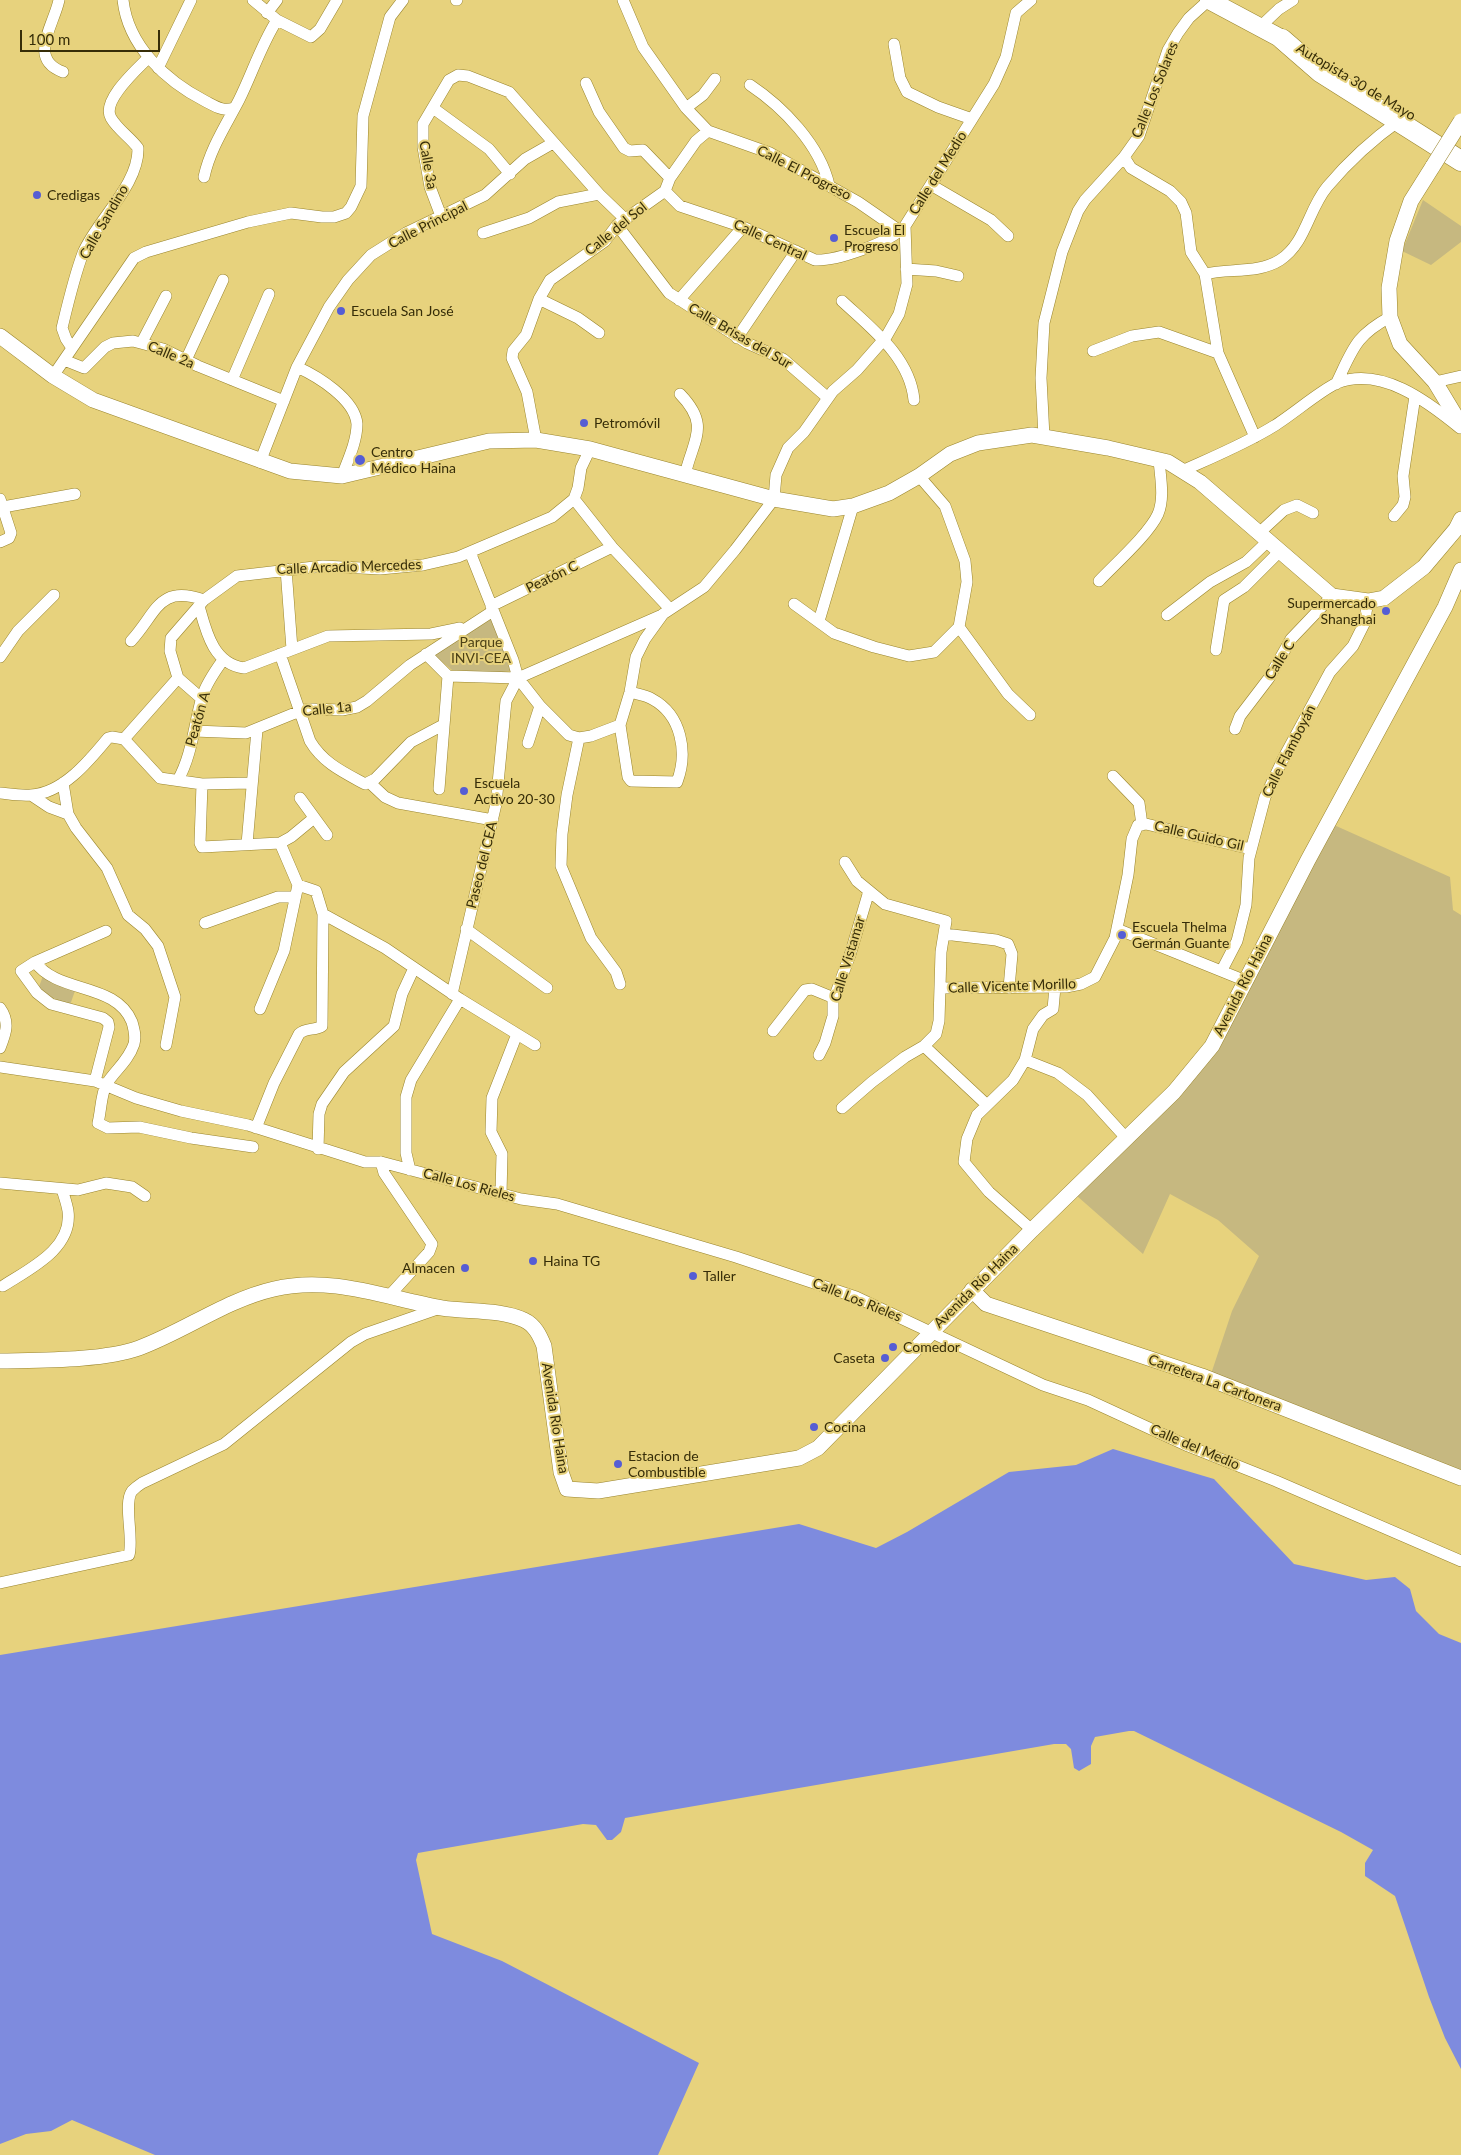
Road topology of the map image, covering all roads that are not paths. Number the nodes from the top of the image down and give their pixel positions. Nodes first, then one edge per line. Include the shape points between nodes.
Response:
1 (59, 0) edge
2 (123, 0) edge
3 (191, 0) edge
4 (253, 0) edge
5 (277, 0) edge
6 (337, 0) edge
7 (403, 0) edge
8 (623, 0) edge
9 (1031, 0) edge
10 (1209, 0) edge
11 (1293, 0) edge
12 (267, 14) junction
13 (277, 20) junction
14 (1261, 26) junction
15 (1282, 39) junction
16 (894, 44) dead end
17 (148, 58) junction
18 (158, 68) junction
19 (64, 72) dead end
20 (468, 76) joint
21 (715, 79) dead end
22 (586, 83) dead end
23 (750, 85) dead end
24 (234, 108) junction
25 (433, 108) junction
26 (686, 108) junction
27 (972, 119) junction
28 (1400, 120) junction
29 (1461, 122) edge
30 (708, 131) junction
31 (553, 143) junction
32 (1461, 145) edge
33 (1124, 157) junction
34 (1461, 161) edge
35 (510, 174) junction
36 (204, 177) dead end
37 (670, 178) junction
38 (829, 185) junction
39 (931, 185) junction
40 (664, 191) junction
41 (599, 194) junction
42 (441, 216) junction
43 (621, 222) junction
44 (743, 227) junction
45 (902, 228) junction
46 (483, 233) dead end
47 (1008, 236) dead end
48 (796, 251) junction
49 (906, 269) junction
50 (1205, 274) junction
51 (958, 276) dead end
52 (223, 280) dead end
53 (269, 294) dead end
54 (166, 296) dead end
55 (539, 299) junction
56 (679, 300) junction
57 (842, 301) dead end
58 (1390, 317) junction
59 (599, 332) dead end
60 (0, 336) edge
61 (737, 338) junction
62 (883, 341) junction
63 (142, 342) junction
64 (72, 348) junction
65 (1093, 351) dead end
66 (1218, 354) junction
67 (64, 360) junction
68 (186, 360) junction
69 (298, 367) junction
70 (53, 376) junction
71 (1461, 376) edge
72 (232, 380) junction
73 (1435, 382) junction
74 (1336, 384) junction
75 (680, 394) dead end
76 (1415, 396) junction
77 (828, 398) junction
78 (914, 400) dead end
79 (284, 401) junction
80 (1461, 427) edge
81 (1044, 437) junction
82 (1256, 437) junction
83 (536, 440) junction
84 (590, 449) junction
85 (1159, 459) junction
86 (260, 462) junction
87 (1182, 471) junction
88 (685, 475) junction
89 (342, 476) junction
90 (918, 476) junction
91 (74, 494) dead end
92 (574, 498) junction
93 (774, 499) junction
94 (2, 503) edge
95 (853, 506) junction
96 (1313, 513) dead end
97 (1394, 516) dead end
98 (1461, 519) edge
99 (1263, 538) junction
100 (0, 542) edge
101 (612, 547) junction
102 (470, 552) junction
103 (1279, 552) junction
104 (286, 569) junction
105 (1461, 570) edge
106 (1099, 581) dead end
107 (54, 595) dead end
108 (1332, 596) junction
109 (1368, 601) junction
110 (202, 603) junction
111 (794, 604) dead end
112 (492, 609) junction
113 (667, 612) junction
114 (1167, 615) dead end
115 (819, 621) junction
116 (467, 626) junction
117 (959, 627) junction
118 (130, 641) dead end
119 (292, 649) junction
120 (1216, 650) dead end
121 (280, 654) junction
122 (426, 654) junction
123 (0, 657) edge
124 (223, 660) junction
125 (448, 676) junction
126 (178, 678) junction
127 (518, 678) junction
128 (630, 692) junction
129 (202, 699) junction
130 (540, 706) junction
131 (300, 711) junction
132 (1030, 715) dead end
133 (442, 725) junction
134 (620, 725) junction
135 (1235, 729) dead end
136 (257, 730) junction
137 (194, 731) junction
138 (579, 738) junction
139 (124, 739) junction
140 (528, 743) dead end
141 (1113, 776) dead end
142 (178, 780) junction
143 (64, 783) junction
144 (251, 783) junction
145 (370, 783) junction
146 (202, 784) junction
147 (439, 789) dead end
148 (0, 793) edge
149 (31, 795) junction
150 (300, 798) dead end
151 (68, 814) junction
152 (314, 818) junction
153 (493, 820) junction
154 (1144, 825) junction
155 (327, 835) dead end
156 (280, 843) junction
157 (247, 844) junction
158 (1251, 849) junction
159 (845, 862) dead end
160 (298, 885) junction
161 (869, 891) junction
162 (295, 897) junction
163 (323, 914) junction
164 (205, 923) dead end
165 (466, 928) junction
166 (1117, 930) junction
167 (106, 931) dead end
168 (944, 934) junction
169 (35, 962) junction
170 (414, 968) junction
171 (1222, 970) junction
172 (1246, 980) junction
173 (620, 984) dead end
174 (1055, 987) junction
175 (547, 988) dead end
176 (940, 988) junction
177 (1009, 988) junction
178 (456, 997) junction
179 (834, 998) junction
180 (0, 1008) edge
181 (260, 1009) dead end
182 (773, 1031) dead end
183 (516, 1034) junction
184 (166, 1045) dead end
185 (535, 1045) dead end
186 (924, 1046) junction
187 (0, 1048) edge
188 (819, 1056) dead end
189 (1025, 1060) junction
190 (0, 1067) edge
191 (100, 1083) junction
192 (987, 1105) junction
193 (842, 1108) dead end
194 (256, 1128) junction
195 (1127, 1139) junction
196 (253, 1147) dead end
197 (318, 1149) junction
198 (381, 1162) junction
199 (410, 1170) junction
200 (0, 1183) edge
201 (62, 1188) junction
202 (501, 1194) junction
203 (145, 1196) dead end
204 (1032, 1230) junction
205 (3, 1286) dead end
206 (972, 1290) junction
207 (389, 1296) junction
208 (442, 1308) junction
209 (931, 1331) junction
210 (0, 1361) edge
211 (1461, 1478) edge
212 (1461, 1561) edge
213 (0, 1583) edge

1 - 19 street via 45,50 46,60 51,66
2 - 17 street via 135,39
3 - 18 street
4 - 12 street
5 - 12 street
6 - 13 street via 312,37
7 - 64 street via 390,17 362,116 361,186 346,213 334,217 291,213 146,252 134,258 125,269
8 - 26 street, Calle El Progreso via 644,47
9 - 27 street, Calle del Medio via 1016,13 1006,57
10 - 14 main road
10 - 33 street, Calle Los Solares via 1189,18 1168,50 1139,136
11 - 14 street
12 - 13 street
13 - 24 street
14 - 15 main road
15 - 28 highway, Autopista 30 de Mayo via 1320,72
15 - 32 highway, Autopista 30 de Mayo
16 - 27 street via 906,92
17 - 18 street
17 - 64 street, Calle Sandino via 109,106 108,113 113,121 138,148 138,157 120,194 84,252 62,328
18 - 24 street via 203,100 221,109
20 - 25 street, Calle 3a via 454,76 449,80
20 - 31 street, Calle Brisas del Sur via 506,89
21 - 26 street via 703,95
22 - 37 street via 599,112 624,148 643,150
23 - 38 street via 771,99 806,141
24 - 36 street via 209,156
25 - 35 street via 490,149
25 - 42 street, Calle 3a via 423,124 422,147 430,187
26 - 30 street, Calle El Progreso
27 - 39 street, Calle del Medio
28 - 34 highway, Autopista 30 de Mayo
28 - 50 street via 1371,142 1327,187 1299,241 1281,260 1260,268
29 - 58 street, bridge via 1411,202 1397,242 1389,288
30 - 37 street, Calle del Sol via 696,141
30 - 38 street, Calle El Progreso via 770,153
31 - 35 street, Calle Principal via 525,159
31 - 41 street, Calle Brisas del Sur
33 - 50 street via 1131,168 1170,191 1181,202 1186,213 1191,252
33 - 81 street, Calle Los Solares via 1100,181 1078,211 1048,300 1042,354
35 - 42 street, Calle Principal via 486,195
37 - 40 street, Calle del Sol
38 - 45 street, Calle El Progreso
39 - 45 street, Calle del Medio
39 - 47 street via 991,220
40 - 43 street, Calle del Sol
40 - 44 street, Calle Central via 680,206
41 - 43 street, Calle Brisas del Sur
41 - 46 street via 558,202 528,218
42 - 69 street, Calle Principal via 371,255 329,307
43 - 55 street, Calle del Sol via 605,241 550,280
43 - 56 street, Calle Brisas del Sur via 669,293
44 - 48 street, Calle Central
44 - 56 street
45 - 48 street, Calle Central via 850,253 822,261 808,259
45 - 49 street, Calle del Medio
48 - 61 street
49 - 51 street
49 - 62 street, Calle del Medio via 907,284 899,314
50 - 66 street
52 - 68 street
53 - 72 street
54 - 63 street
55 - 59 street
55 - 83 street, Calle del Sol via 526,335 513,350 512,358 527,392
56 - 61 street, Calle Brisas del Sur
57 - 62 street
58 - 73 street via 1400,344
58 - 74 street via 1362,336
60 - 70 street
61 - 77 street, Calle Brisas del Sur via 783,358
62 - 77 street, Calle del Medio
62 - 78 street via 904,365
63 - 67 street, Calle 2a via 113,342 85,368
63 - 68 street, Calle 2a
64 - 67 street
65 - 66 street via 1132,336 1159,332
66 - 82 street
67 - 70 street
68 - 72 street, Calle 2a
69 - 79 street, Calle Principal
69 - 89 street via 322,379 352,410 357,423 355,439
70 - 86 street via 93,400
71 - 73 street
72 - 79 street, Calle 2a
73 - 80 street
74 - 76 street via 1368,378
74 - 82 street
75 - 88 street via 691,405 699,423 699,433
76 - 80 street
76 - 97 street via 1403,476 1405,497
77 - 93 street, Calle del Medio via 788,448 776,475
79 - 86 street, Calle Principal
81 - 85 street
81 - 90 street via 1032,435 978,443 950,454
82 - 87 street
83 - 84 street
83 - 89 street via 489,441
84 - 88 street
84 - 92 street via 581,468
85 - 87 street
85 - 106 street via 1161,490 1158,514
86 - 89 street via 290,472
87 - 99 street via 1200,482
88 - 93 street
90 - 95 street via 889,493
90 - 117 street via 946,506 965,560 967,582
91 - 94 street
92 - 101 street
92 - 102 street, Calle Arcadio Mercedes via 552,517
93 - 95 street via 833,509
93 - 113 street via 704,587
94 - 100 street via 11,533 9,538
95 - 115 street
96 - 99 street via 1297,505 1284,510
98 - 109 street via 1424,567 1384,598
99 - 103 street
99 - 114 street via 1246,562 1210,582
101 - 112 street, Peatón C
101 - 113 street
102 - 104 street, Calle Arcadio Mercedes via 423,565 380,569 323,566
102 - 112 street
103 - 108 street
103 - 120 street via 1244,587 1224,600
104 - 110 street, Calle Arcadio Mercedes via 237,576
104 - 119 street
105 - 172 street, Avenida Río Haina via 1445,607
107 - 123 street via 18,631
108 - 109 street
108 - 135 street, Calle C via 1291,639 1269,678 1240,716
109 - 158 street, Calle Flamboyán via 1364,624 1353,646 1330,672 1265,797
110 - 118 street via 190,596 173,595 156,606
110 - 124 street via 212,646
110 - 126 street, Calle Arcadio Mercedes via 169,644
111 - 115 street
112 - 116 street, Calle 1a
112 - 127 street
113 - 127 street
113 - 128 street via 636,658
115 - 117 street via 834,633 909,656 934,652
116 - 119 street via 431,634 328,636
116 - 122 street, Calle 1a
117 - 132 street via 1008,694
119 - 121 street
121 - 124 street via 244,668 234,667
121 - 131 street
122 - 125 street
122 - 131 street, Calle 1a via 356,707
124 - 129 street, Peatón A
125 - 127 street
125 - 133 street
126 - 129 street
126 - 139 street
127 - 130 street
127 - 153 street, Paseo del CEA via 506,701
128 - 134 street
128 - 134 street via 653,699 678,730 683,744 677,782 631,781
129 - 137 street, Peatón A
130 - 138 street via 569,736
130 - 140 street
131 - 136 street, Calle 1a
131 - 145 street via 317,753 329,764 364,784
133 - 145 street via 411,742
133 - 147 street
134 - 138 street
136 - 137 street, Calle 1a via 246,733
136 - 144 street
137 - 142 street, Peatón A via 184,770
138 - 173 street via 566,795 561,866 591,938 616,972
139 - 142 street via 160,778
139 - 143 street via 108,738
141 - 154 street via 1139,803
142 - 146 street
143 - 149 street via 51,791
143 - 151 street
144 - 146 street
144 - 157 street
145 - 153 street via 384,797 398,803
146 - 157 street via 202,847
148 - 149 street
149 - 151 street via 48,807
150 - 152 street
151 - 184 street via 107,868 128,915 158,946 175,998
152 - 155 street
152 - 156 street
153 - 165 street, Paseo del CEA
154 - 158 street, Calle Guido Gil
154 - 166 street, Calle Vicente Morillo via 1138,825 1134,830
156 - 157 street
156 - 160 street
158 - 171 street, Calle Flamboyán via 1246,905 1237,941
159 - 161 street via 857,881
160 - 162 street
160 - 163 street via 316,891
161 - 168 street via 885,904 946,921
161 - 179 street, Calle Vistamar
162 - 164 street via 278,897
162 - 181 street via 284,951
163 - 170 street
163 - 194 street via 322,1026 299,1034
165 - 175 street
165 - 178 street, Paseo del CEA
166 - 171 street
166 - 174 street, Calle Vicente Morillo via 1095,978 1081,984
167 - 169 street
168 - 176 street
168 - 177 street via 1008,944 1012,954
169 - 191 street via 21,971 37,993 51,1004 108,1022 110,1027
169 - 191 street via 42,971 72,985 104,994 127,1010 135,1031 134,1044 121,1068
170 - 178 street
170 - 197 street via 402,994 394,1026 344,1072 322,1104
171 - 172 street
172 - 195 street, Avenida Río Haina via 1212,1046 1174,1092
174 - 177 street, Calle Vicente Morillo
174 - 189 street via 1053,1009 1043,1015 1033,1029
176 - 177 street, Calle Vicente Morillo
176 - 186 street via 936,1034
178 - 183 street
178 - 199 street, Paseo del CEA via 408,1089 406,1153
179 - 182 street via 812,989 805,990
179 - 188 street, Calle Vistamar via 833,1016
180 - 187 street via 5,1015 7,1032
183 - 185 street
183 - 202 street via 492,1098 491,1132 502,1154
186 - 192 street
186 - 193 street via 886,1071
189 - 192 street via 1013,1080
189 - 195 street via 1058,1073 1087,1095
190 - 191 street, Calle Los Rieles
191 - 194 street, Calle Los Rieles via 181,1111
191 - 196 street via 98,1122 108,1128 139,1127
192 - 204 street via 977,1115 967,1139 964,1162 989,1192
194 - 197 street, Calle Los Rieles
195 - 204 street, Avenida Río Haina
197 - 198 street, Calle Los Rieles via 365,1162
198 - 199 street, Calle Los Rieles
198 - 207 street via 384,1173 432,1244 429,1252
199 - 202 street, Calle Los Rieles
200 - 201 street
201 - 203 street via 78,1190 106,1183 132,1187
201 - 205 street via 68,1213 67,1226 56,1249
202 - 209 street, Calle Los Rieles via 557,1204 736,1256 856,1297
204 - 206 street, Avenida Río Haina
206 - 209 street, Avenida Río Haina
206 - 211 street, Carretera La Cartonera via 986,1304 1202,1376
207 - 208 street, Avenida Río Haina
207 - 210 street, Avenida Río Haina via 326,1284 274,1289 242,1300 139,1348 116,1354
208 - 209 street, Avenida Río Haina via 509,1316 525,1320 538,1332 544,1346 561,1472 567,1489 582,1492 799,1458 818,1448
208 - 213 street via 366,1334 352,1342 224,1444 142,1483 131,1492 132,1544 129,1555
209 - 212 street, Calle del Medio via 1043,1385 1088,1400 1188,1446

